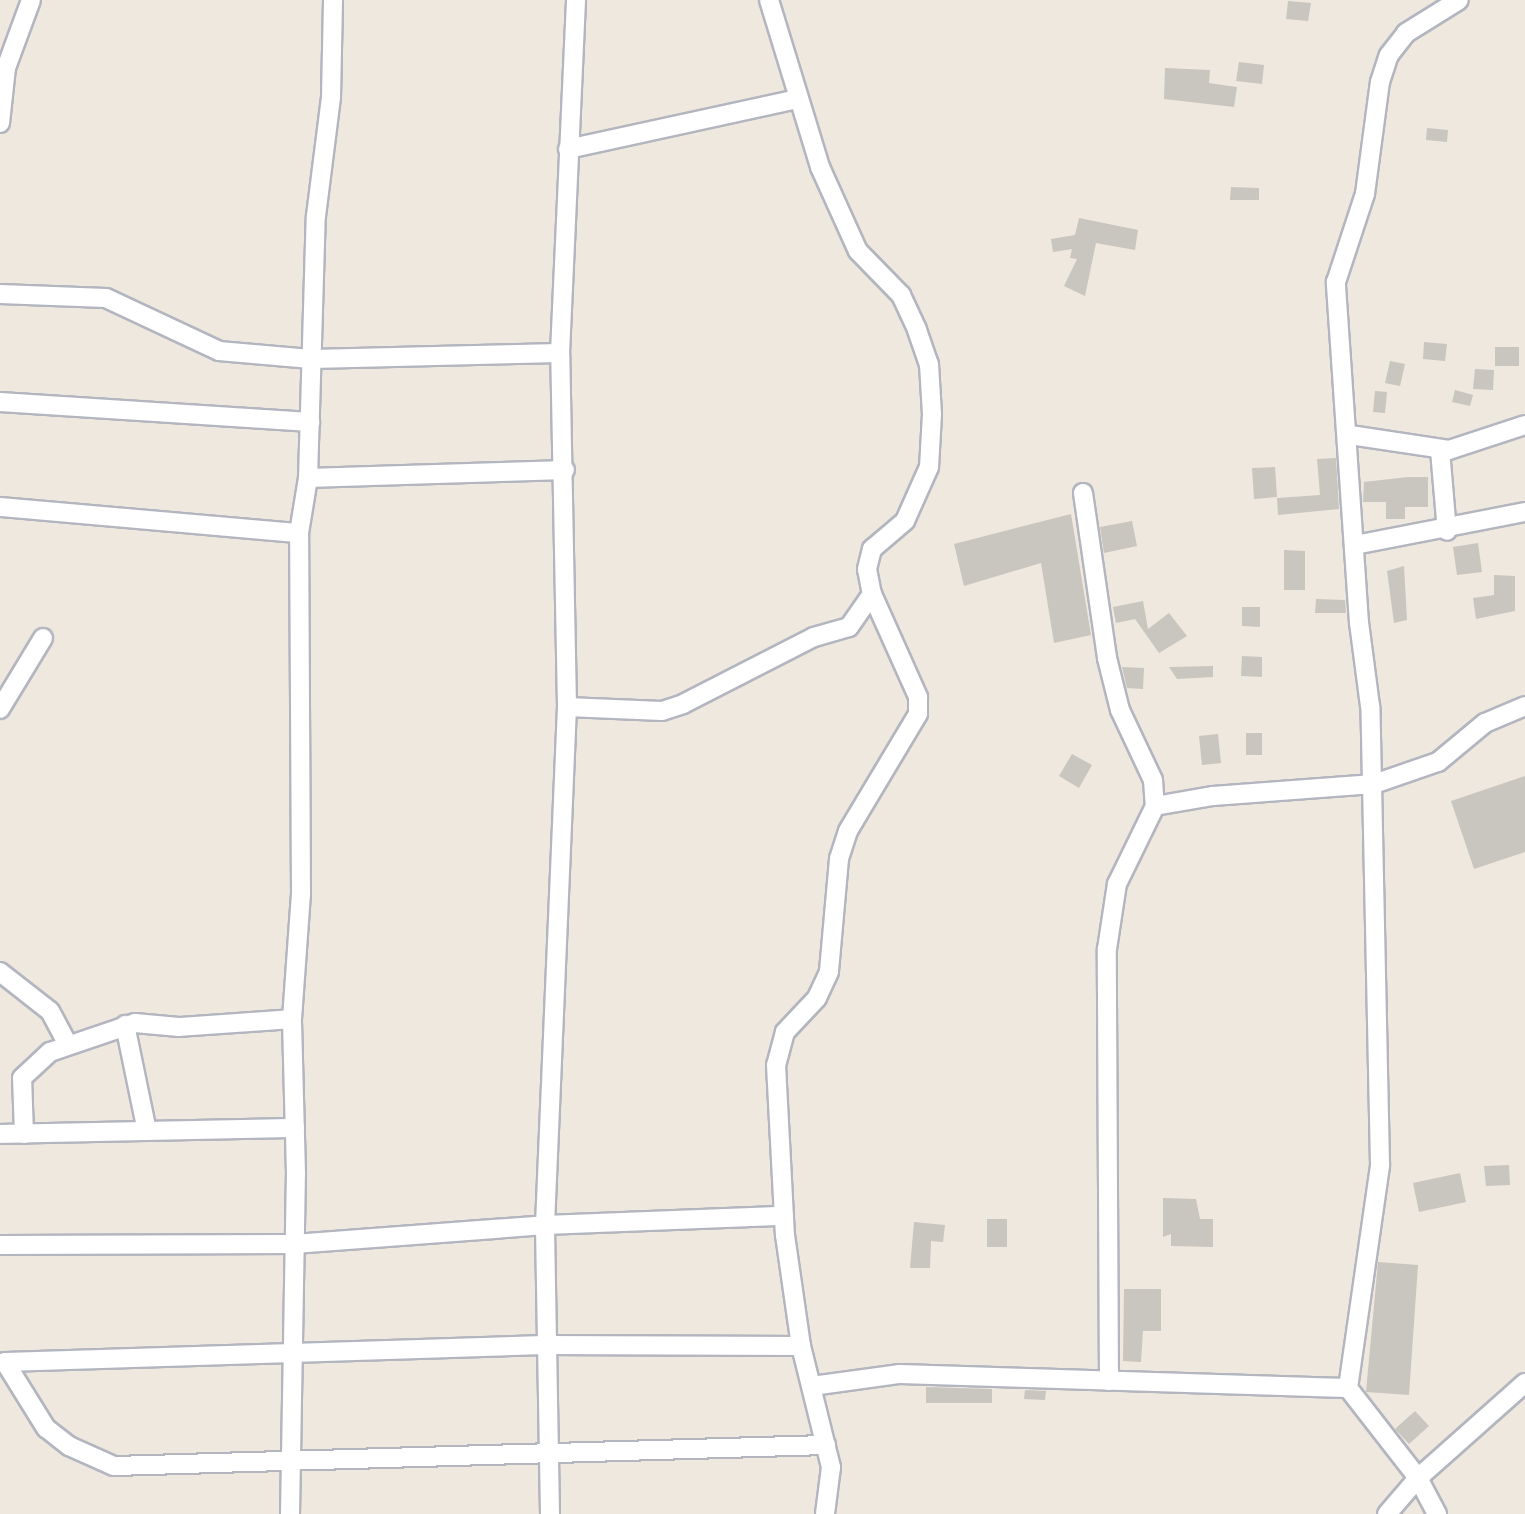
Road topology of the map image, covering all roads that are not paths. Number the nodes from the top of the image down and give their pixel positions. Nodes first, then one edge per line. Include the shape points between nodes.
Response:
1 (31, 0) edge
2 (333, 0) edge
3 (576, 0) edge
4 (769, 0) edge
5 (1459, 0) edge
6 (797, 99) junction
7 (0, 123) edge
8 (568, 149) junction
9 (0, 294) edge
10 (560, 353) junction
11 (311, 359) junction
12 (0, 402) edge
13 (310, 422) junction
14 (1525, 425) edge
15 (1350, 435) junction
16 (1440, 450) junction
17 (565, 470) junction
18 (308, 478) junction
19 (1083, 493) dead end
20 (0, 507) edge
21 (1525, 512) edge
22 (1447, 531) junction
23 (299, 533) junction
24 (1355, 545) junction
25 (872, 594) junction
26 (43, 638) dead end
27 (1525, 706) edge
28 (567, 707) junction
29 (0, 709) edge
30 (1374, 784) junction
31 (1155, 806) junction
32 (0, 972) edge
33 (292, 1019) junction
34 (125, 1025) junction
35 (68, 1045) junction
36 (295, 1128) junction
37 (147, 1131) junction
38 (0, 1134) edge
39 (24, 1134) junction
40 (784, 1216) junction
41 (545, 1225) junction
42 (294, 1244) junction
43 (0, 1245) edge
44 (544, 1345) junction
45 (801, 1346) junction
46 (290, 1353) junction
47 (1109, 1381) junction
48 (1525, 1383) edge
49 (812, 1386) junction
50 (1348, 1388) junction
51 (826, 1445) junction
52 (548, 1453) junction
53 (291, 1464) junction
54 (1418, 1478) junction
55 (290, 1514) edge
56 (550, 1514) edge
57 (825, 1514) edge
58 (1387, 1514) edge
59 (1437, 1514) edge

1 - 7 street via 6,68
2 - 11 street
3 - 8 street
4 - 6 street
5 - 15 street via 1406,33 1389,55 1380,82 1365,194 1336,282
6 - 8 street
6 - 25 street via 858,251 901,295 929,364 929,467 905,521 872,549 867,569
8 - 10 street
9 - 11 street via 106,298 219,351
10 - 11 street
10 - 17 street
11 - 13 street
12 - 13 street
13 - 18 street
14 - 16 street
15 - 16 street
15 - 24 street
16 - 22 street
17 - 18 street
17 - 28 street
18 - 23 street
19 - 31 street via 1107,658 1120,710 1153,780
20 - 23 street
21 - 22 street
22 - 24 street
23 - 33 street via 301,894
24 - 30 street
25 - 28 street via 849,627 814,637 683,704 662,711
25 - 40 street via 918,697 918,714 848,831 839,859 829,972 817,998 785,1032 779,1054
26 - 29 street
27 - 30 street via 1485,723 1438,762
28 - 41 street
30 - 31 street via 1213,796
30 - 50 street via 1380,1165
31 - 47 street via 1117,884 1107,949
32 - 35 street via 50,1011
33 - 34 street
33 - 36 street
34 - 35 street
34 - 37 street
35 - 39 street via 28,1068 22,1078
36 - 37 street
36 - 42 street
37 - 39 street
38 - 39 street
40 - 41 street
40 - 45 street
41 - 42 street
41 - 44 street
42 - 43 street
42 - 46 street
44 - 45 street
44 - 46 street
44 - 52 street
45 - 49 street
46 - 53 street
46 - 53 street via 5,1362 46,1428 69,1446 114,1466
47 - 49 street via 900,1374
47 - 50 street
48 - 54 street
49 - 51 street
50 - 54 street
51 - 52 street
51 - 57 street via 831,1467
52 - 53 street
52 - 56 street
53 - 55 street
54 - 58 street
54 - 59 street

